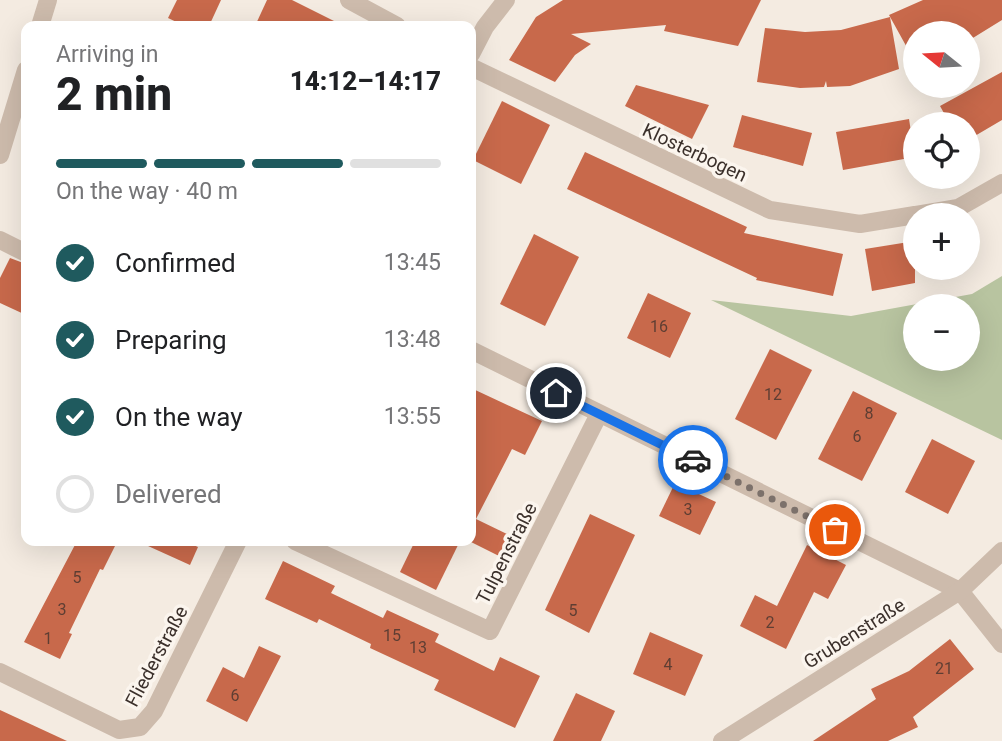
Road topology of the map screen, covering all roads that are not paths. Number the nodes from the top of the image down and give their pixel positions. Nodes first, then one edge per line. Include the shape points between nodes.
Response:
1 (48, 0) edge
2 (349, 0) edge
3 (506, 0) edge
4 (42, 21) edge
5 (388, 21) edge
6 (476, 44) edge
7 (476, 69) edge
8 (21, 86) edge
9 (13, 111) edge
10 (0, 155) edge
11 (1002, 183) edge
12 (967, 203) edge
13 (903, 217) edge
14 (0, 240) edge
15 (21, 250) edge
16 (476, 352) edge
17 (599, 414) junction
18 (236, 546) edge
19 (306, 546) edge
20 (1002, 551) edge
21 (960, 592) junction
22 (1002, 644) edge
23 (0, 673) edge
24 (722, 741) edge

1 - 4 street
2 - 5 street
3 - 6 street
7 - 13 street, Klosterbogen via 770,210 860,225
8 - 9 street
9 - 10 street
11 - 12 street, Klosterbogen
14 - 15 street
16 - 17 street
17 - 19 street, Tulpenstraße via 490,631
17 - 21 street
18 - 23 street, Fliederstraße via 155,711 141,727 119,730
20 - 21 street, Grubenstraße
21 - 22 street
21 - 24 street, Grubenstraße

